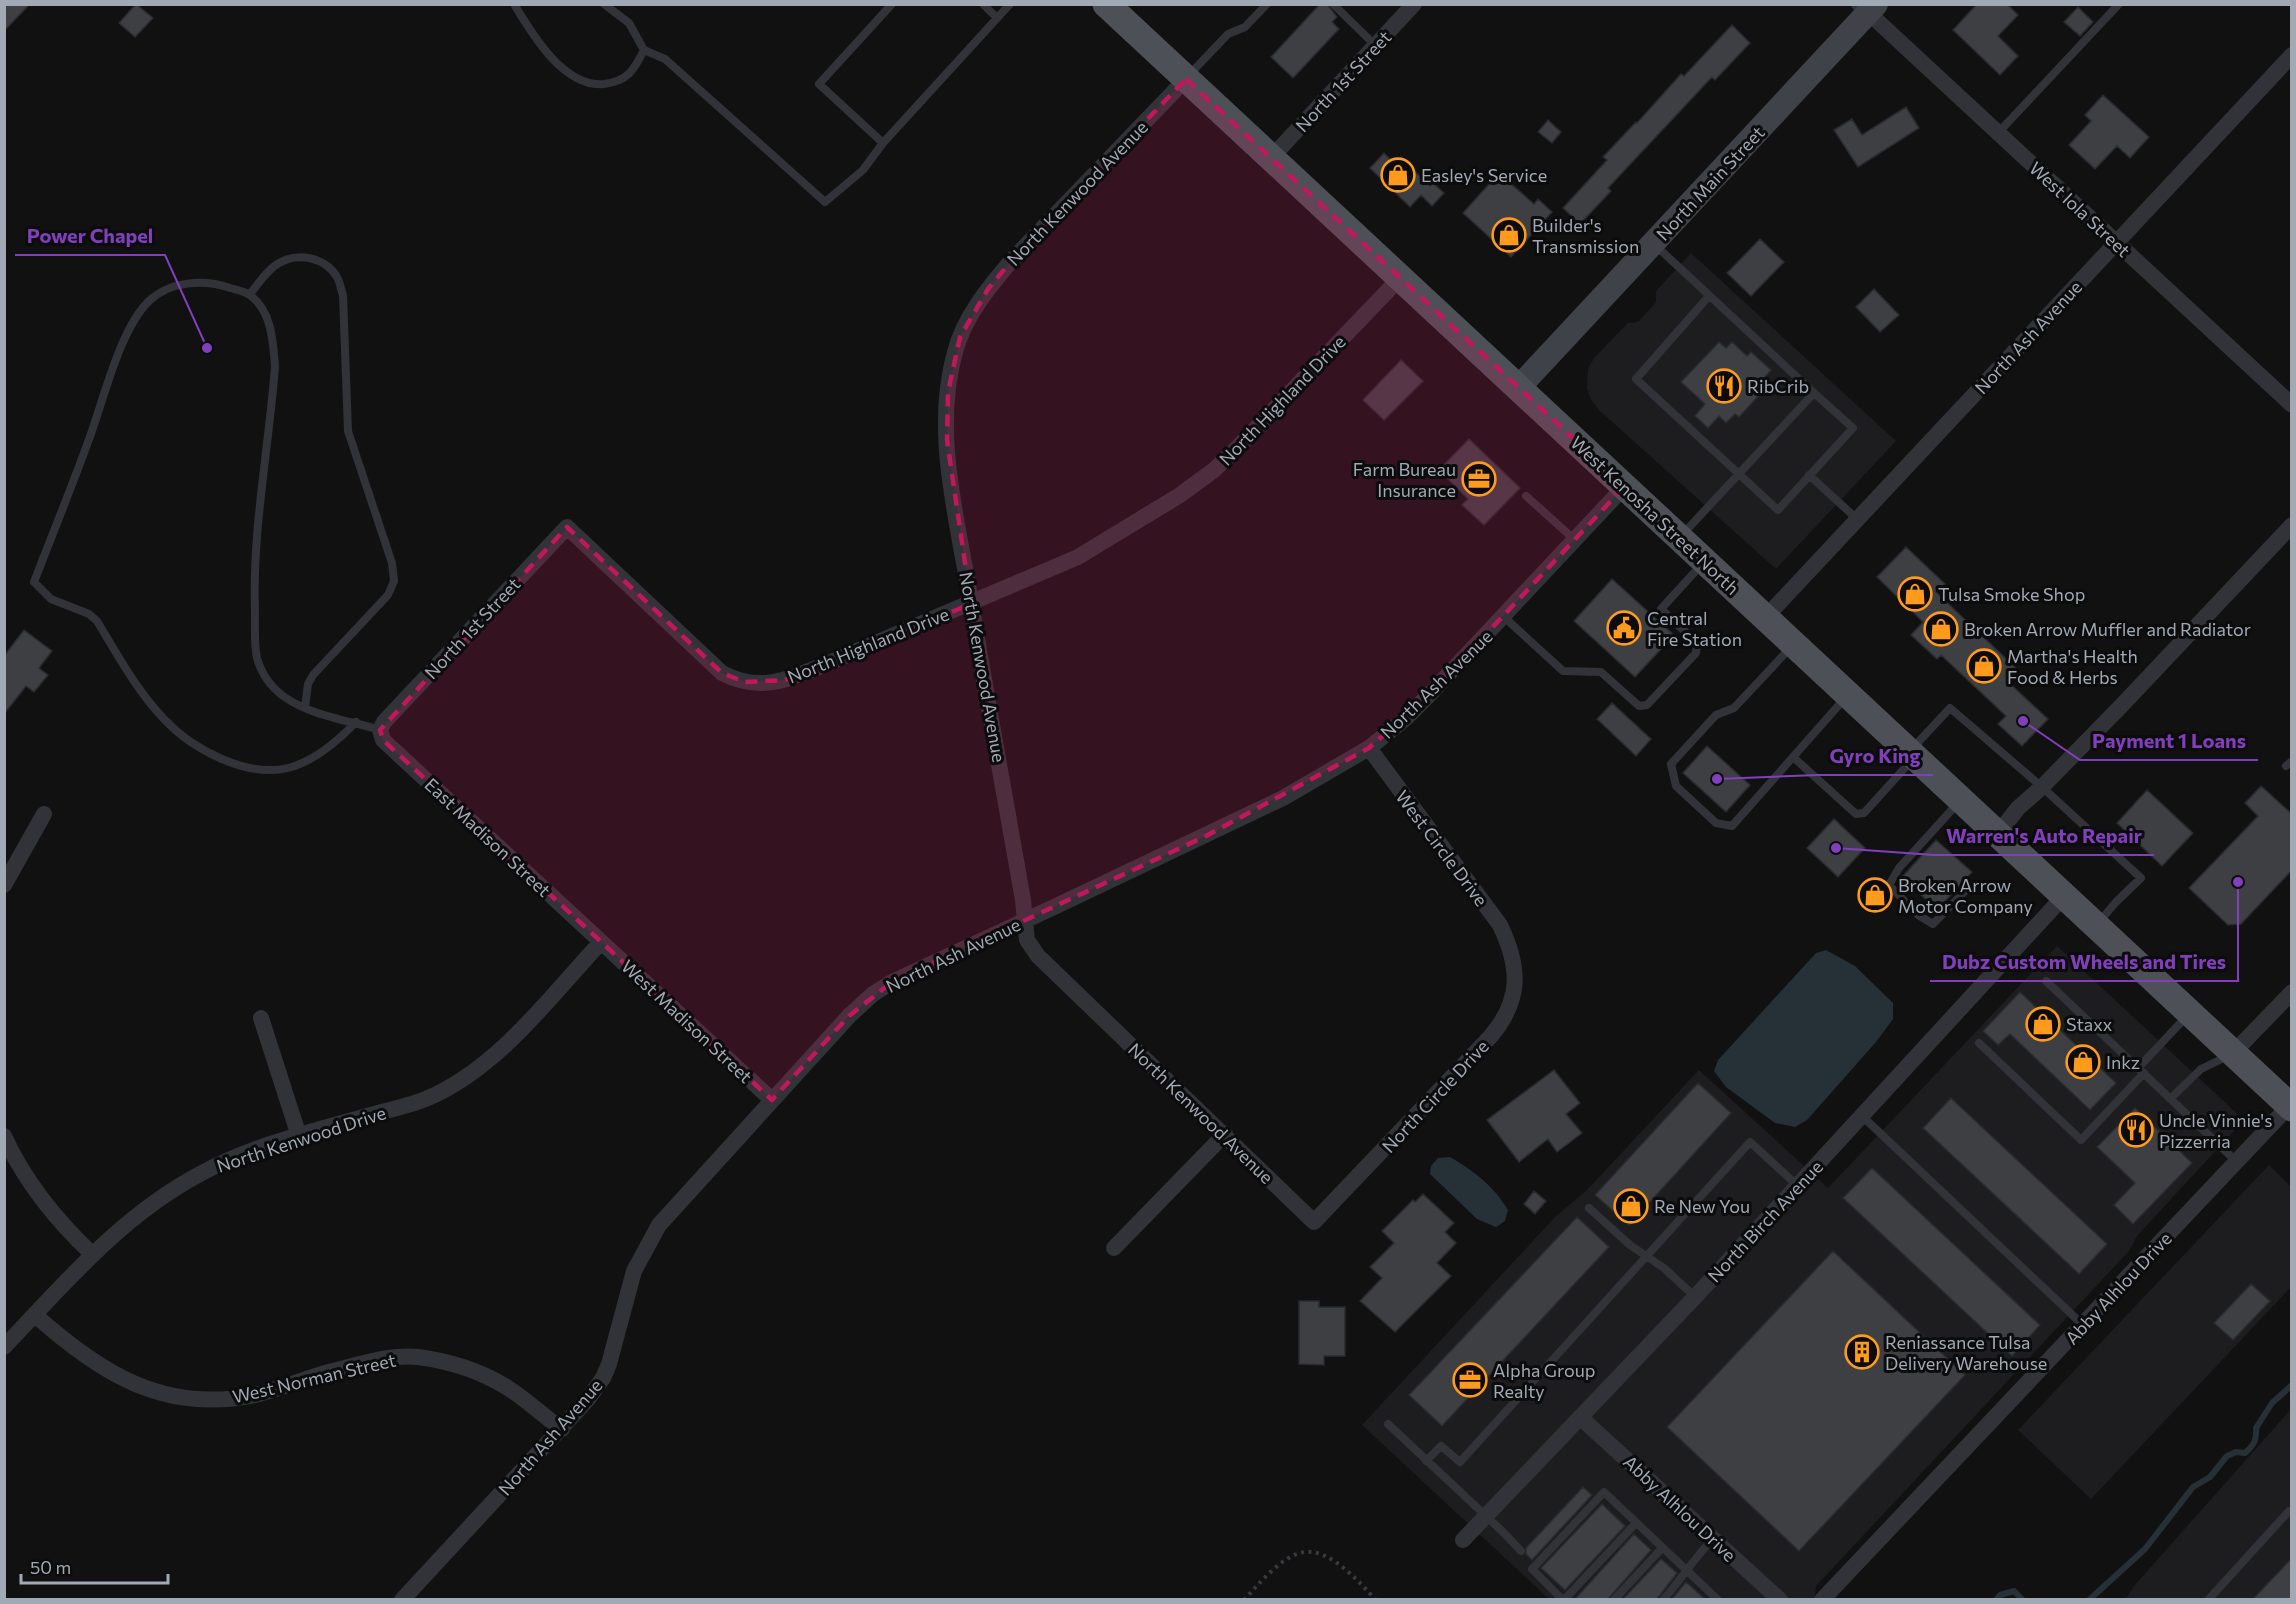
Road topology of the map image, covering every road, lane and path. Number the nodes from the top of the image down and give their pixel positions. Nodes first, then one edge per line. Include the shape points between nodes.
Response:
1 (514, 4) edge
2 (604, 4) edge
3 (892, 4) edge
4 (983, 4) edge
5 (1010, 4) edge
6 (1106, 4) edge
7 (1267, 4) edge
8 (1333, 4) edge
9 (1414, 4) edge
10 (2119, 4) edge
11 (1868, 7) edge
12 (997, 18) junction
13 (1376, 46) junction
14 (644, 50) junction
15 (2292, 55) edge
16 (1185, 79) junction
17 (1998, 133) junction
18 (883, 143) junction
19 (1271, 158) junction
20 (1653, 243) junction
21 (2116, 243) junction
22 (1400, 278) junction
23 (250, 294) junction
24 (1709, 296) junction
25 (1519, 387) junction
26 (1814, 393) junction
27 (2292, 405) edge
28 (1739, 474) junction
29 (1809, 475) junction
30 (1625, 486) junction
31 (1526, 495) dead end
32 (1857, 519) junction
33 (2292, 525) edge
34 (567, 527) joint
35 (1679, 538) junction
36 (1575, 540) junction
37 (1704, 561) junction
38 (971, 604) junction
39 (1504, 616) junction
40 (1765, 618) junction
41 (1793, 644) junction
42 (1847, 695) junction
43 (305, 708) junction
44 (356, 723) junction
45 (380, 730) junction
46 (1369, 748) junction
47 (1911, 755) junction
48 (1793, 757) junction
49 (2042, 787) junction
50 (1960, 801) junction
51 (44, 814) dead end
52 (1997, 835) junction
53 (4, 885) edge
54 (1965, 891) dead end
55 (2063, 897) junction
56 (1024, 921) junction
57 (2095, 927) junction
58 (601, 942) junction
59 (1512, 950) joint
60 (2046, 981) dead end
61 (2292, 992) edge
62 (2189, 1013) junction
63 (261, 1018) dead end
64 (1979, 1043) dead end
65 (2233, 1053) junction
66 (2141, 1071) junction
67 (2170, 1099) junction
68 (772, 1100) junction
69 (2290, 1107) edge
70 (1862, 1116) junction
71 (1225, 1134) junction
72 (4, 1136) edge
73 (299, 1136) junction
74 (2236, 1161) junction
75 (1798, 1186) junction
76 (1589, 1208) dead end
77 (1314, 1222) joint
78 (1114, 1248) dead end
79 (92, 1254) junction
80 (1647, 1255) junction
81 (1695, 1297) junction
82 (35, 1315) junction
83 (2083, 1324) junction
84 (4, 1347) edge
85 (1580, 1417) junction
86 (1388, 1424) dead end
87 (562, 1429) junction
88 (1426, 1461) junction
89 (2292, 1511) edge
90 (1486, 1516) junction
91 (1636, 1523) junction
92 (1713, 1539) junction
93 (1463, 1540) dead end
94 (1662, 1548) junction
95 (1521, 1551) dead end
96 (1687, 1570) junction
97 (1715, 1598) edge
98 (402, 1599) edge
99 (1244, 1599) edge
100 (1376, 1599) edge
101 (1564, 1599) edge
102 (1614, 1599) edge
103 (1663, 1599) edge
104 (1780, 1599) edge
105 (1822, 1599) edge
106 (2208, 1599) edge

1 - 14 lane via 534,36 567,72 592,85 618,82 634,70
2 - 14 lane via 629,23
3 - 18 lane via 819,84
4 - 12 lane
5 - 12 lane
6 - 16 main road, West Kenosha Street North
7 - 16 lane via 1245,27 1228,34
8 - 13 lane
9 - 13 street, North 1st Street
10 - 17 lane
11 - 17 street, West Iola Street
11 - 20 main road, North Main Street
12 - 18 lane
13 - 19 street, North 1st Street
14 - 18 lane via 665,59 825,202 863,170
15 - 21 street, North Ash Avenue
16 - 19 main road, West Kenosha Street North
16 - 38 street, North Kenwood Avenue via 1012,260 988,289 960,337 948,392 948,467
17 - 21 street, West Iola Street
19 - 22 main road, West Kenosha Street North
20 - 24 lane
20 - 25 main road, North Main Street
21 - 27 street, West Iola Street
21 - 32 street, North Ash Avenue
22 - 25 main road, West Kenosha Street North
22 - 38 street, North Highland Drive via 1214,470 1078,557
23 - 43 lane via 264,308 274,366 254,588 257,657 275,690
23 - 43 lane via 278,263 295,257 309,257 324,264 337,277 343,295 348,431 393,572 388,595 313,675
23 - 44 lane via 215,283 183,284 150,301 132,324 34,582 51,599 97,621 129,673 165,720 205,751 224,760 269,770 287,768 321,752
24 - 26 lane
24 - 28 lane via 1636,379
25 - 30 main road, West Kenosha Street North
26 - 28 lane
26 - 29 lane via 1852,428
28 - 29 lane via 1778,510
28 - 35 lane
29 - 32 lane
30 - 35 main road, West Kenosha Street North
30 - 36 street, North Ash Avenue
31 - 36 lane
32 - 40 street, North Ash Avenue
33 - 49 street
34 - 38 street, North Highland Drive via 722,672 746,682 785,680
34 - 45 street, North 1st Street
35 - 37 main road, West Kenosha Street North
36 - 39 street, North Ash Avenue
37 - 39 lane via 1661,609 1697,643 1696,653 1647,705 1639,706 1601,672 1563,671
37 - 40 main road, West Kenosha Street North
38 - 56 street, North Kenwood Avenue
39 - 46 street, North Ash Avenue via 1406,718
40 - 41 main road, West Kenosha Street North
41 - 42 main road, West Kenosha Street North
41 - 48 lane via 1734,708 1716,715 1671,764 1676,786 1716,823 1732,826
42 - 47 main road, West Kenosha Street North
42 - 48 lane
43 - 44 lane
44 - 45 lane
45 - 58 street, East Madison Street via 383,740
46 - 56 street, North Ash Avenue via 1283,798
46 - 59 street, West Circle Drive via 1500,925
47 - 48 lane via 1864,813 1856,814
47 - 49 lane via 1950,708
47 - 50 main road, West Kenosha Street North
49 - 52 street via 2018,808
49 - 57 lane via 2141,878
50 - 52 main road, West Kenosha Street North
50 - 54 lane via 1899,868 1889,885 1918,915 1933,924
51 - 53 street
52 - 55 main road, West Kenosha Street North
55 - 57 main road, West Kenosha Street North
55 - 70 street, North Birch Avenue
56 - 68 street, North Ash Avenue via 911,972 873,994
56 - 71 street, North Kenwood Avenue via 1027,940 1038,956
57 - 62 main road, West Kenosha Street North
58 - 68 street, West Madison Street
58 - 73 street, North Kenwood Drive via 507,1044 467,1077 427,1099
59 - 77 street, North Circle Drive via 1515,993 1501,1025
60 - 66 lane
61 - 65 street
62 - 65 main road, West Kenosha Street North
62 - 66 lane
63 - 73 street
64 - 66 lane via 2081,1140
65 - 67 lane via 2201,1069
65 - 69 main road, West Kenosha Street North
66 - 67 lane
67 - 74 lane
68 - 87 street, North Ash Avenue via 659,1225 634,1271 603,1377
69 - 74 street, Abby Alhlou Drive
70 - 75 street, North Birch Avenue
70 - 83 lane
71 - 77 street, North Kenwood Avenue
71 - 78 street
72 - 79 street via 41,1200
73 - 79 street, North Kenwood Drive via 201,1173 130,1220
74 - 83 street, Abby Alhlou Drive
75 - 80 lane via 1750,1142
75 - 81 street, North Birch Avenue
76 - 80 lane
79 - 82 street, North Kenwood Drive
80 - 81 lane
80 - 88 lane via 1460,1462 1441,1446
81 - 85 street, North Birch Avenue
82 - 84 street, North Kenwood Drive
82 - 87 street, West Norman Street via 93,1362 140,1386 174,1396 227,1399 256,1395 358,1365 417,1357 457,1365 492,1379
83 - 105 street, Abby Alhlou Drive
85 - 90 street, North Birch Avenue
85 - 92 street, Abby Alhlou Drive
86 - 88 lane
87 - 98 street, North Ash Avenue
88 - 90 lane
89 - 106 lane
90 - 93 street, North Birch Avenue
90 - 95 lane
91 - 94 lane
91 - 101 lane
91 - 101 lane via 1604,1492 1532,1569
92 - 96 lane
92 - 104 street, Abby Alhlou Drive
94 - 96 lane
94 - 102 lane
96 - 97 lane
96 - 103 lane
99 - 100 path via 1287,1559 1305,1552 1326,1557 1343,1568

